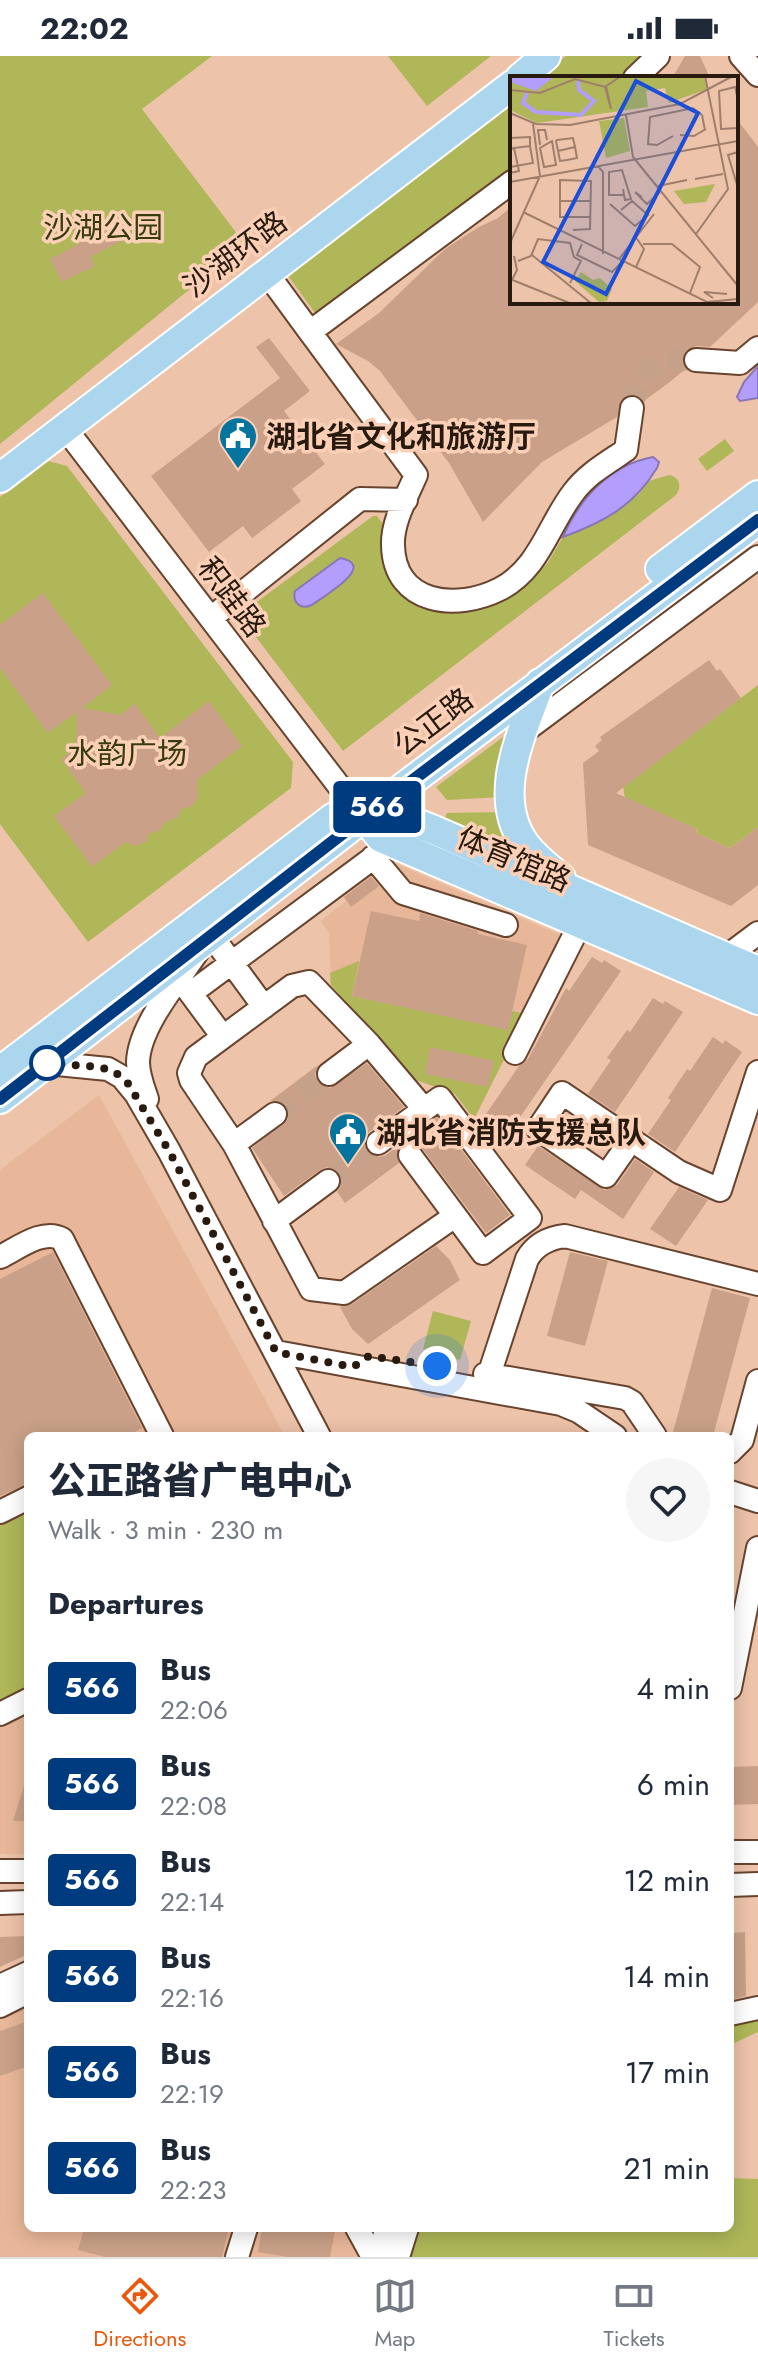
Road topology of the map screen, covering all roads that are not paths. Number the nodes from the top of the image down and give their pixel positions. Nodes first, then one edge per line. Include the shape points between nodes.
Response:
1 (546, 56) edge
2 (658, 56) edge
3 (741, 56) edge
4 (758, 75) edge
5 (522, 76) edge
6 (637, 76) edge
7 (510, 87) edge
8 (510, 183) edge
9 (266, 272) junction
10 (310, 332) junction
11 (758, 348) edge
12 (696, 360) tunnel mouth
13 (632, 408) tunnel mouth
14 (65, 428) junction
15 (0, 478) edge
16 (758, 495) edge
17 (406, 500) junction
18 (758, 520) edge
19 (758, 557) edge
20 (214, 622) junction
21 (540, 683) junction
22 (522, 733) junction
23 (364, 809) junction
24 (382, 851) junction
25 (571, 891) junction
26 (580, 924) junction
27 (506, 925) dead end
28 (758, 933) edge
29 (208, 939) junction
30 (726, 957) junction
31 (232, 963) junction
32 (758, 971) edge
33 (185, 986) junction
34 (758, 1000) edge
35 (264, 1007) junction
36 (223, 1037) junction
37 (369, 1044) junction
38 (515, 1053) dead end
39 (47, 1063) junction
40 (0, 1071) edge
41 (758, 1072) edge
42 (329, 1074) tunnel mouth
43 (0, 1099) edge
44 (424, 1109) junction
45 (275, 1114) tunnel mouth
46 (389, 1137) tunnel mouth
47 (632, 1139) dead end
48 (234, 1144) junction
49 (169, 1151) junction
50 (410, 1155) dead end
51 (328, 1181) tunnel mouth
52 (455, 1216) junction
53 (274, 1221) junction
54 (0, 1257) edge
55 (758, 1284) edge
56 (276, 1352) junction
57 (353, 1367) junction
58 (489, 1375) junction
59 (758, 1381) edge
60 (156, 1432) edge
61 (317, 1432) edge
62 (609, 1432) edge
63 (652, 1432) edge
64 (734, 1448) edge
65 (734, 1493) edge
66 (24, 1500) edge
67 (758, 1501) edge
68 (0, 1512) edge
69 (758, 1552) edge
70 (734, 1669) edge
71 (24, 1702) edge
72 (0, 1714) edge
73 (734, 1852) edge
74 (758, 1852) edge
75 (0, 1871) edge
76 (24, 1871) edge
77 (758, 1884) edge
78 (734, 1885) edge
79 (24, 1902) edge
80 (0, 1903) edge
81 (24, 1975) edge
82 (0, 1986) edge
83 (24, 1994) edge
84 (0, 2006) edge
85 (758, 2008) edge
86 (734, 2013) edge
87 (245, 2232) edge
88 (359, 2232) edge
89 (385, 2232) edge
90 (406, 2232) edge
91 (237, 2257) edge
92 (373, 2257) edge
93 (380, 2257) edge
94 (398, 2257) edge

1 - 5 main road
2 - 6 street
3 - 4 street
7 - 9 main road, 沙湖环路
8 - 10 street
9 - 10 street
9 - 14 main road, 沙湖环路
10 - 17 street via 416,475
11 - 12 street via 740,363
13 - 17 street via 626,450 574,492 525,571 490,593 430,600 408,585 393,544
14 - 15 main road, 沙湖环路
14 - 20 street, 积跬路
16 - 23 main road, 公正路
17 - 20 street via 360,499 250,585
18 - 21 main road, 公正路
19 - 22 street
20 - 23 street, 积跬路
21 - 22 main road
21 - 23 main road, 公正路
22 - 25 main road via 510,781 514,823 526,845
23 - 24 main road, 体育馆路 via 381,838
23 - 25 main road, 体育馆路
23 - 29 main road, 公正路
23 - 40 main road, 公正路
24 - 26 main road, 体育馆路
24 - 27 street via 400,891
24 - 31 street
25 - 30 main road, 体育馆路
26 - 34 main road, 体育馆路
26 - 38 street
28 - 30 street
29 - 31 street
29 - 33 street
29 - 39 main road, 公正路
30 - 32 main road, 体育馆路
31 - 33 street
31 - 35 street
33 - 36 street
33 - 49 street via 150,1024 138,1059 142,1086
35 - 36 street
35 - 37 street via 292,986 309,982
36 - 48 street via 196,1057 189,1073
37 - 42 street
37 - 44 street
39 - 43 main road, 公正路
39 - 49 street via 100,1067 122,1077
41 - 47 street via 720,1190 679,1172
44 - 46 street
44 - 52 street via 440,1098 530,1218 483,1253
45 - 48 street
48 - 53 street
49 - 56 street
50 - 52 street
51 - 53 street
52 - 53 street via 339,1294 311,1289
54 - 60 street via 39,1238 62,1239
55 - 58 street via 556,1237 527,1259
56 - 57 street
56 - 61 street
57 - 58 street via 374,1356
57 - 62 street via 561,1404
58 - 63 street via 625,1398
59 - 64 street via 742,1440
65 - 67 street
66 - 68 street
69 - 70 street
71 - 72 street
73 - 74 street
75 - 76 street
77 - 78 street
79 - 80 street
81 - 82 street
83 - 84 street
85 - 86 street
87 - 91 street
88 - 92 street
89 - 93 street
90 - 94 street

